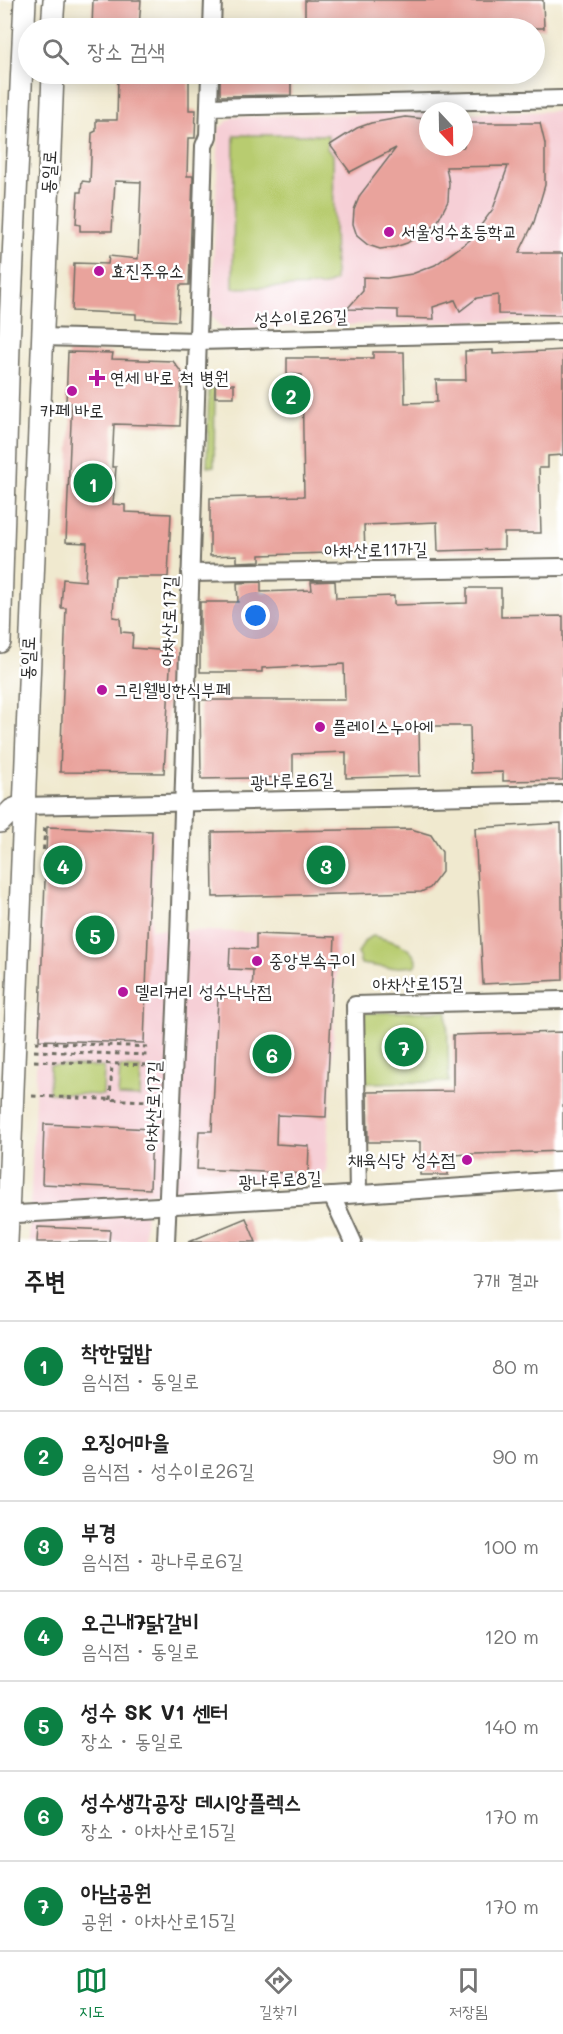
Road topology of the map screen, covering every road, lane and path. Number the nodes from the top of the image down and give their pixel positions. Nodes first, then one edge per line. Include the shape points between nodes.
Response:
1 (25, 0) edge
2 (54, 0) edge
3 (213, 0) edge
4 (24, 18) edge
5 (53, 18) edge
6 (212, 18) edge
7 (21, 84) edge
8 (53, 84) edge
9 (210, 84) edge
10 (563, 99) edge
11 (209, 107) junction
12 (14, 242) junction
13 (42, 298) junction
14 (563, 332) edge
15 (41, 337) junction
16 (198, 341) junction
17 (5, 346) edge
18 (563, 567) edge
19 (190, 573) junction
20 (0, 642) edge
21 (563, 794) edge
22 (182, 804) junction
23 (22, 806) junction
24 (0, 822) edge
25 (563, 1000) edge
26 (35, 1042) dead end
27 (150, 1047) dead end
28 (34, 1051) dead end
29 (150, 1055) dead end
30 (34, 1061) dead end
31 (112, 1064) junction
32 (149, 1065) dead end
33 (32, 1096) dead end
34 (110, 1100) junction
35 (148, 1101) dead end
36 (5, 1165) edge
37 (563, 1180) edge
38 (358, 1194) junction
39 (332, 1196) junction
40 (169, 1206) junction
41 (4, 1214) edge
42 (7, 1242) edge
43 (166, 1242) edge
44 (353, 1242) edge

1 - 4 main road, 동일로
2 - 5 main road
3 - 6 street
7 - 12 main road, 동일로
8 - 13 main road, 동일로
9 - 11 street, 아차산로17길
10 - 11 street
11 - 16 street, 아차산로17길 via 204,146
12 - 13 main road via 26,263 25,304 35,306
12 - 17 main road, 동일로
13 - 15 main road, 동일로
14 - 16 street, 성수이로26길
15 - 16 street, 성수이로26길
15 - 23 main road, 동일로
16 - 19 street, 아차산로17길
17 - 20 main road, 동일로
18 - 19 street, 아차산로11가길
19 - 22 street, 아차산로17길
21 - 22 street, 광나루로6길
22 - 23 street, 광나루로6길
22 - 40 street, 아차산로17길
23 - 24 main road
23 - 36 main road, 동일로
25 - 38 street, 아차산로15길 via 355,1005
26 - 27 path
28 - 29 path
30 - 31 path
31 - 32 path
31 - 34 path
33 - 34 path
34 - 35 path
36 - 41 main road, 동일로
37 - 38 street, 광나루로8길
38 - 39 street, 광나루로8길
39 - 40 street, 광나루로8길
39 - 44 street
40 - 41 street, 광나루로8길
40 - 43 street, 아차산로17길
41 - 42 main road, 동일로

